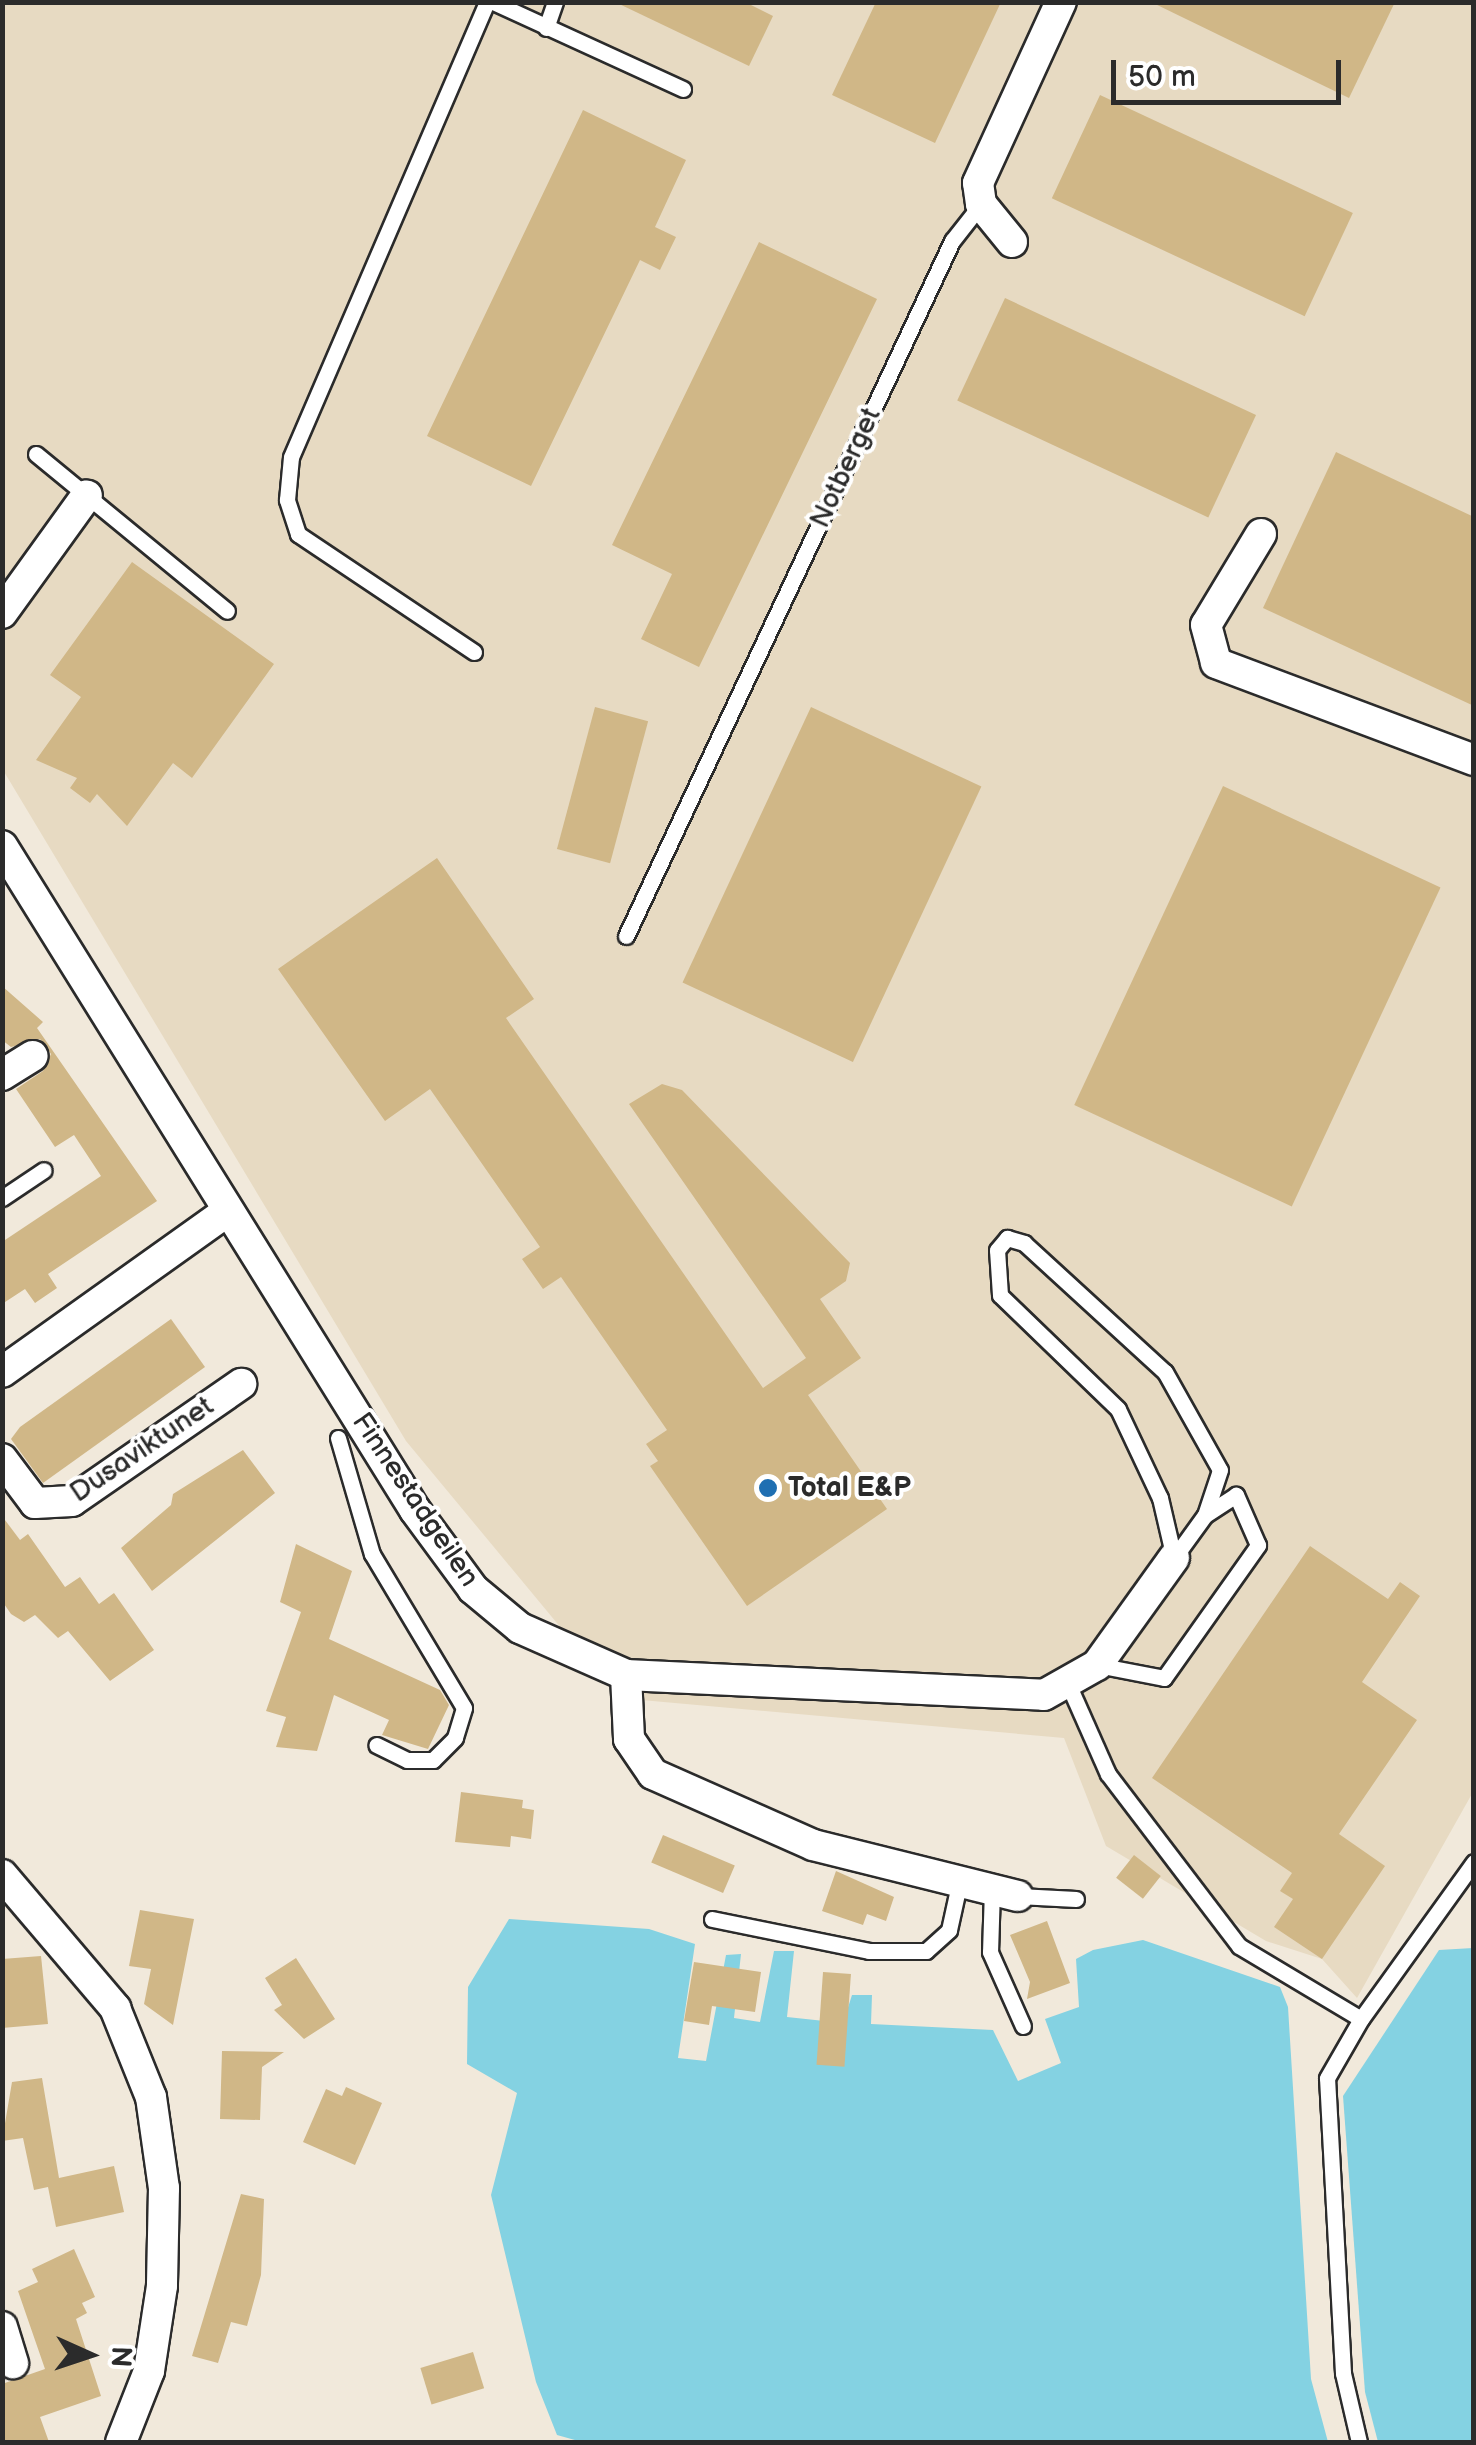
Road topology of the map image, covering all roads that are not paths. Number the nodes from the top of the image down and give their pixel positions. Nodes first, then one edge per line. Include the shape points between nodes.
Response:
1 (490, 2) edge
2 (555, 2) edge
3 (1061, 2) edge
4 (546, 28) junction
5 (683, 89) dead end
6 (982, 204) junction
7 (1012, 242) dead end
8 (36, 454) dead end
9 (87, 495) junction
10 (1261, 534) dead end
11 (227, 611) dead end
12 (2, 613) edge
13 (474, 652) dead end
14 (1474, 760) edge
15 (2, 846) edge
16 (626, 936) dead end
17 (32, 1056) dead end
18 (2, 1075) edge
19 (44, 1170) dead end
20 (2, 1198) edge
21 (228, 1211) junction
22 (2, 1372) edge
23 (241, 1384) dead end
24 (338, 1438) dead end
25 (2, 1459) edge
26 (1206, 1514) junction
27 (1174, 1558) junction
28 (1098, 1665) junction
29 (626, 1675) junction
30 (1069, 1686) junction
31 (376, 1745) dead end
32 (1474, 1862) edge
33 (2, 1874) edge
34 (960, 1880) junction
35 (1005, 1893) junction
36 (1076, 1899) dead end
37 (712, 1919) dead end
38 (1361, 2018) junction
39 (1023, 2026) dead end
40 (2, 2327) edge
41 (13, 2362) dead end
42 (121, 2442) edge
43 (1359, 2442) edge

1 - 4 lane
1 - 13 lane via 291,457 287,500 298,534
2 - 4 lane
3 - 6 street, Notberget via 978,183
4 - 5 lane
6 - 7 street
6 - 16 lane, Notberget via 952,242
8 - 9 lane
9 - 11 lane
9 - 12 street
10 - 14 street via 1206,625 1216,662
15 - 21 street, Finnestadgeilen
17 - 18 street
19 - 20 lane
21 - 22 street
21 - 29 street, Finnestadgeilen via 473,1589 520,1628
23 - 25 street, Dusaviktunet via 72,1500 35,1502
24 - 31 lane via 372,1554 464,1708 455,1738 433,1760 408,1760
26 - 27 lane
26 - 27 lane via 1220,1470 1165,1372 1024,1243 1007,1238 997,1250 1000,1294 1118,1409 1160,1498
26 - 28 lane via 1236,1495 1258,1545 1164,1678
27 - 28 street, Finnestadgeilen
28 - 30 street, Finnestadgeilen
29 - 30 street, Finnestadgeilen via 1044,1695
29 - 34 street via 629,1739 652,1774 813,1844
30 - 38 lane via 1108,1774 1239,1946
32 - 38 lane
33 - 42 street via 114,2008 151,2096 164,2188 162,2286 149,2371
34 - 35 street
34 - 37 lane via 950,1930 926,1951 869,1951
35 - 36 lane
35 - 39 lane via 990,1952
38 - 43 lane via 1327,2078 1343,2373
40 - 41 street

